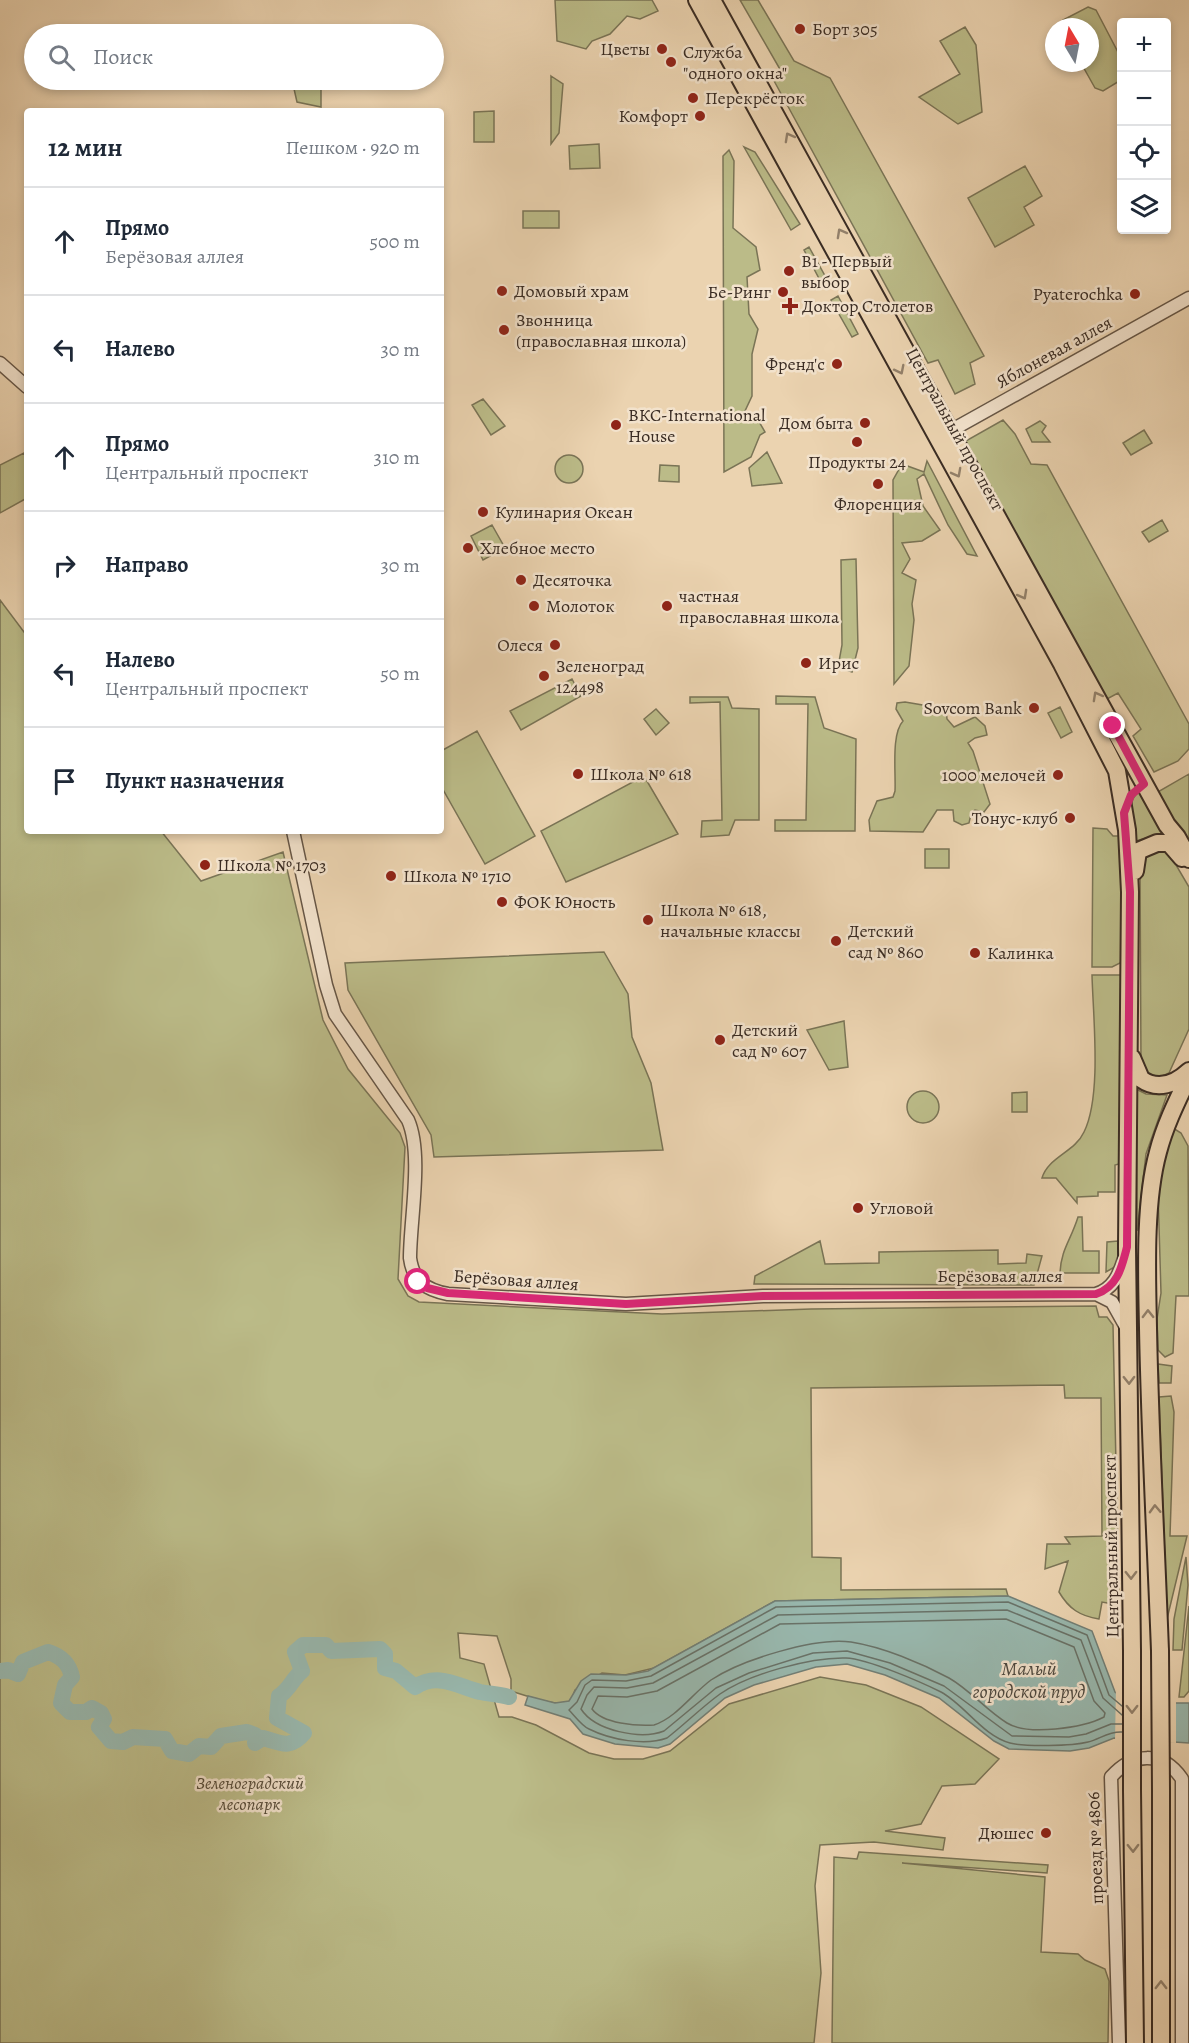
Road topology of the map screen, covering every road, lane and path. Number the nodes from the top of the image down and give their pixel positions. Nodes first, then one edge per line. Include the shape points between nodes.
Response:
1 (697, 0) edge
2 (712, 0) edge
3 (1189, 298) edge
4 (881, 319) junction
5 (0, 363) edge
6 (24, 384) edge
7 (944, 435) junction
8 (988, 516) junction
9 (1144, 784) junction
10 (1124, 813) junction
11 (294, 834) edge
12 (1189, 859) edge
13 (1189, 869) edge
14 (1130, 892) junction
15 (1129, 1048) junction
16 (1189, 1071) edge
17 (1189, 1076) edge
18 (1127, 1247) junction
19 (1096, 1294) junction
20 (1129, 1341) junction
21 (1185, 1892) edge
22 (1119, 2043) edge
23 (1135, 2043) edge
24 (1161, 2043) edge
25 (1182, 2043) edge

1 - 4 main road, Центральный проспект
4 -> 2 main road, Центральный проспект
3 - 7 street, Яблоневая аллея
4 - 7 main road, Центральный проспект
5 - 6 street
7 - 8 main road, Центральный проспект
9 -> 8 main road, Центральный проспект
8 -> 10 main road, Центральный проспект via 1112,760
9 - 10 main road via 1131,795
9 - 12 main road, Центральный проспект
10 - 14 main road, Центральный проспект
11 - 19 street, Берёзовая аллея via 334,1014 414,1132 410,1258 413,1273 427,1288 459,1294 626,1304 763,1296
13 - 14 main road, Центральный проспект via 1169,843 1146,846 1138,851
14 - 15 main road, Центральный проспект
15 - 16 main road, Центральный проспект via 1137,1072 1148,1084 1165,1085
15 - 18 main road, Центральный проспект
24 -> 17 main road, bridge via 1160,1651 1148,1336 1151,1194 1157,1154
18 - 19 street via 1116,1280
18 - 20 main road, Центральный проспект
19 - 20 street via 1118,1309
20 -> 23 main road, Центральный проспект, bridge
21 - 22 street, проезд № 4806 via 1182,1779 1164,1762 1145,1758 1123,1764 1111,1777
21 - 25 street, проезд № 4806

